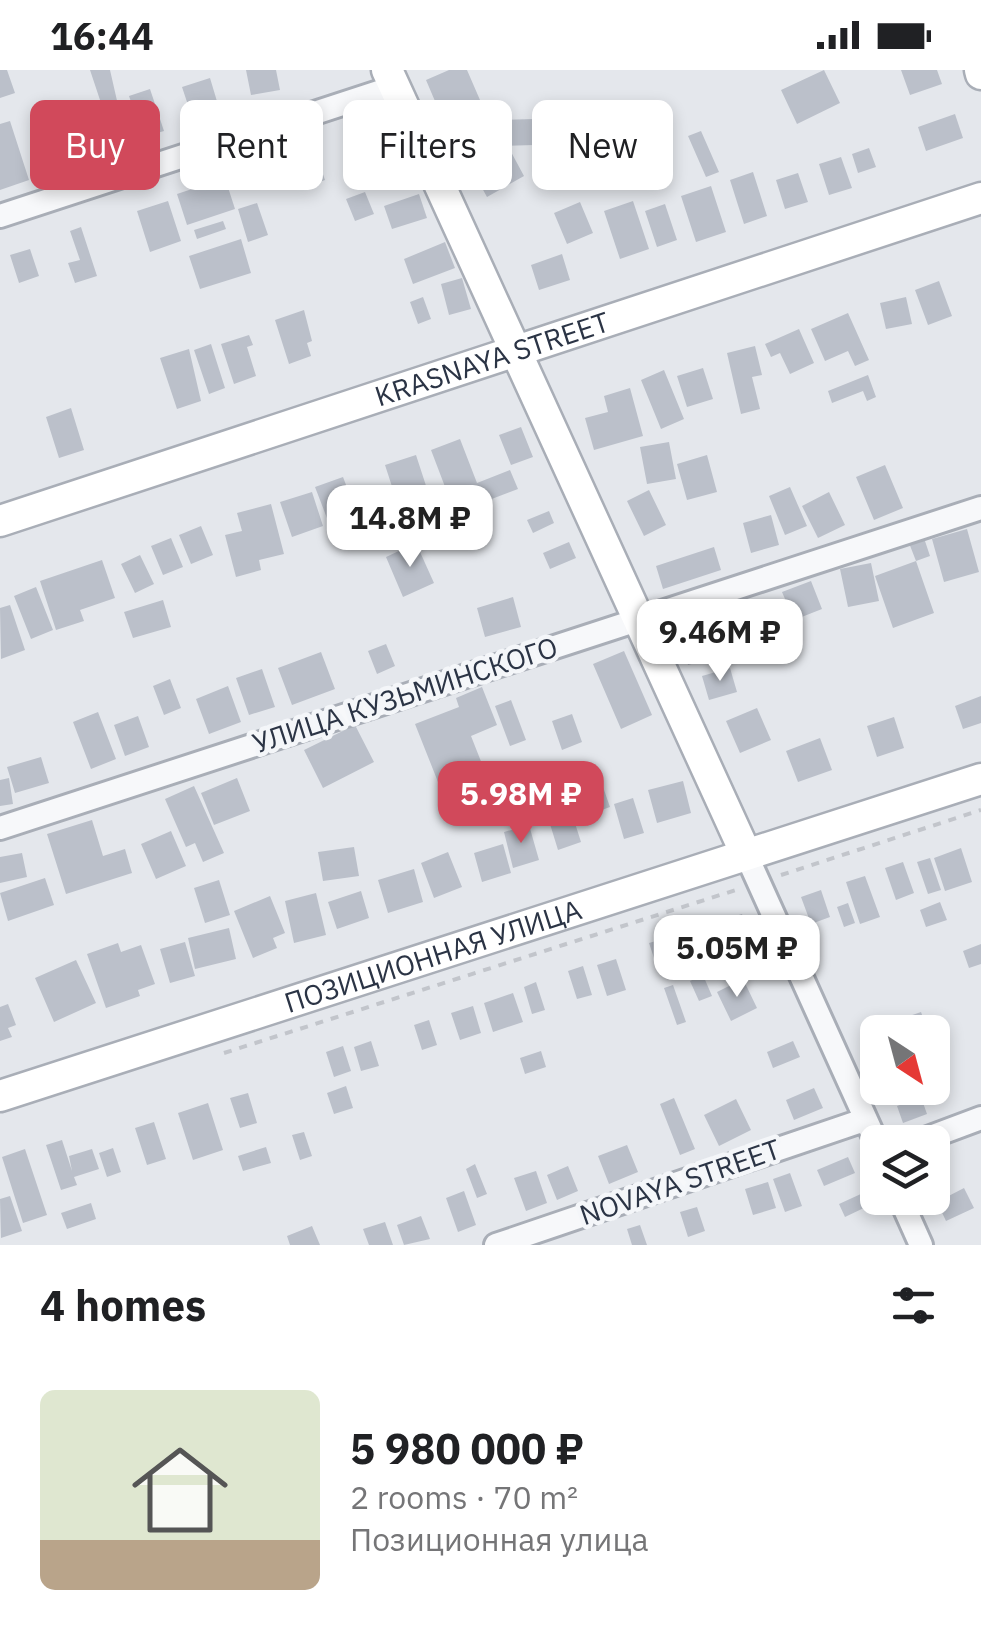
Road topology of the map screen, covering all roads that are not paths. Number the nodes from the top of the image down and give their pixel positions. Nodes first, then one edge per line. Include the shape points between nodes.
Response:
1 (391, 78) edge
2 (981, 198) edge
3 (0, 216) edge
4 (517, 353) junction
5 (981, 508) edge
6 (0, 521) edge
7 (637, 618) junction
8 (981, 778) edge
9 (0, 828) edge
10 (745, 852) junction
11 (0, 1096) edge
12 (981, 1118) edge
13 (864, 1120) junction
14 (867, 1125) edge
15 (950, 1130) edge
16 (908, 1215) edge
17 (496, 1245) edge
18 (921, 1245) edge

1 - 3 street
1 - 4 street
2 - 4 street, KRASNAYA STREET
4 - 6 street, KRASNAYA STREET
4 - 7 street
5 - 7 street, УЛИЦА КУЗЬМИНСКОГО
7 - 9 street, УЛИЦА КУЗЬМИНСКОГО
7 - 10 street
8 - 10 street, ПОЗИЦИОННАЯ УЛИЦА
10 - 11 street, ПОЗИЦИОННАЯ УЛИЦА
10 - 13 street
12 - 15 street
13 - 14 street
13 - 17 street, NOVAYA STREET
16 - 18 street

